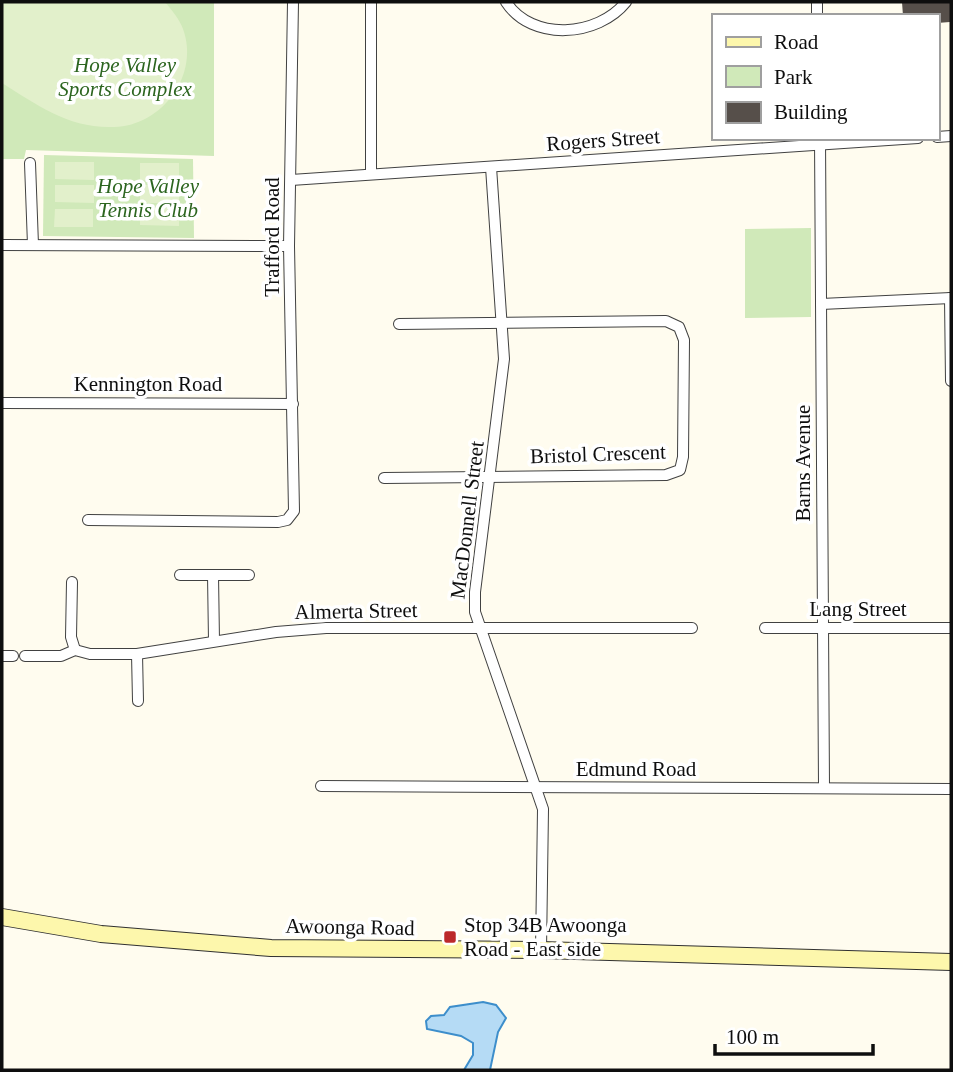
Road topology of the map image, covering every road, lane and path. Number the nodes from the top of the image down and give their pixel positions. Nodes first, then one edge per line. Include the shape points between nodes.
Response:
1 (293, 2) edge
2 (371, 2) edge
3 (506, 2) edge
4 (626, 2) edge
5 (853, 140) edge
6 (820, 141) edge
7 (30, 163) dead end
8 (491, 167) junction
9 (371, 174) junction
10 (291, 180) junction
11 (2, 245) edge
12 (33, 245) junction
13 (289, 246) junction
14 (950, 298) edge
15 (821, 304) junction
16 (503, 323) junction
17 (399, 324) dead end
18 (951, 381) edge
19 (2, 403) edge
20 (293, 404) junction
21 (491, 477) junction
22 (384, 478) dead end
23 (88, 520) dead end
24 (180, 575) dead end
25 (213, 575) junction
26 (249, 575) dead end
27 (72, 582) dead end
28 (692, 628) dead end
29 (765, 628) dead end
30 (823, 628) junction
31 (951, 628) edge
32 (482, 629) junction
33 (214, 641) junction
34 (75, 650) junction
35 (137, 653) junction
36 (25, 656) dead end
37 (138, 701) dead end
38 (321, 786) dead end
39 (824, 787) junction
40 (537, 789) junction
41 (951, 789) edge
42 (2, 917) edge
43 (541, 950) junction
44 (951, 961) edge

1 - 10 street, Trafford Road
2 - 9 street
3 - 4 street via 528,23 571,30 600,23
5 - 6 street, Rogers Street
6 - 8 street, Rogers Street
6 - 15 street, Barns Avenue
7 - 12 street
8 - 9 street, Rogers Street
8 - 16 street, MacDonnell Street
9 - 10 street, Rogers Street
10 - 13 street, Trafford Road
11 - 12 street
12 - 13 street
13 - 20 street, Trafford Road
14 - 15 street
14 - 18 street
15 - 30 street, Barns Avenue
16 - 17 street
16 - 21 street, MacDonnell Street via 502,383
16 - 21 street, Bristol Crescent via 666,321 679,327 684,340 683,457 680,470 666,475
19 - 20 street, Kennington Road
20 - 23 street, Trafford Road via 294,511 285,522
21 - 22 street
21 - 32 street, MacDonnell Street via 475,592 475,612
24 - 25 street
25 - 26 street
25 - 33 street
27 - 34 street
28 - 32 street, Almerta Street
29 - 30 street, Lang Street
30 - 31 street, Lang Street
30 - 39 street, Barns Avenue
32 - 33 street, Almerta Street via 326,628
32 - 40 street, MacDonnell Street
33 - 35 street, Almerta Street
34 - 35 street, Almerta Street
34 - 36 street, Almerta Street via 61,656
35 - 37 street
38 - 40 street, Edmund Road
39 - 40 street, Edmund Road
39 - 41 street, Edmund Road
40 - 43 street, MacDonnell Street via 542,809
42 - 43 main road, Awoonga Road via 102,934 271,948
43 - 44 main road, Awoonga Road

